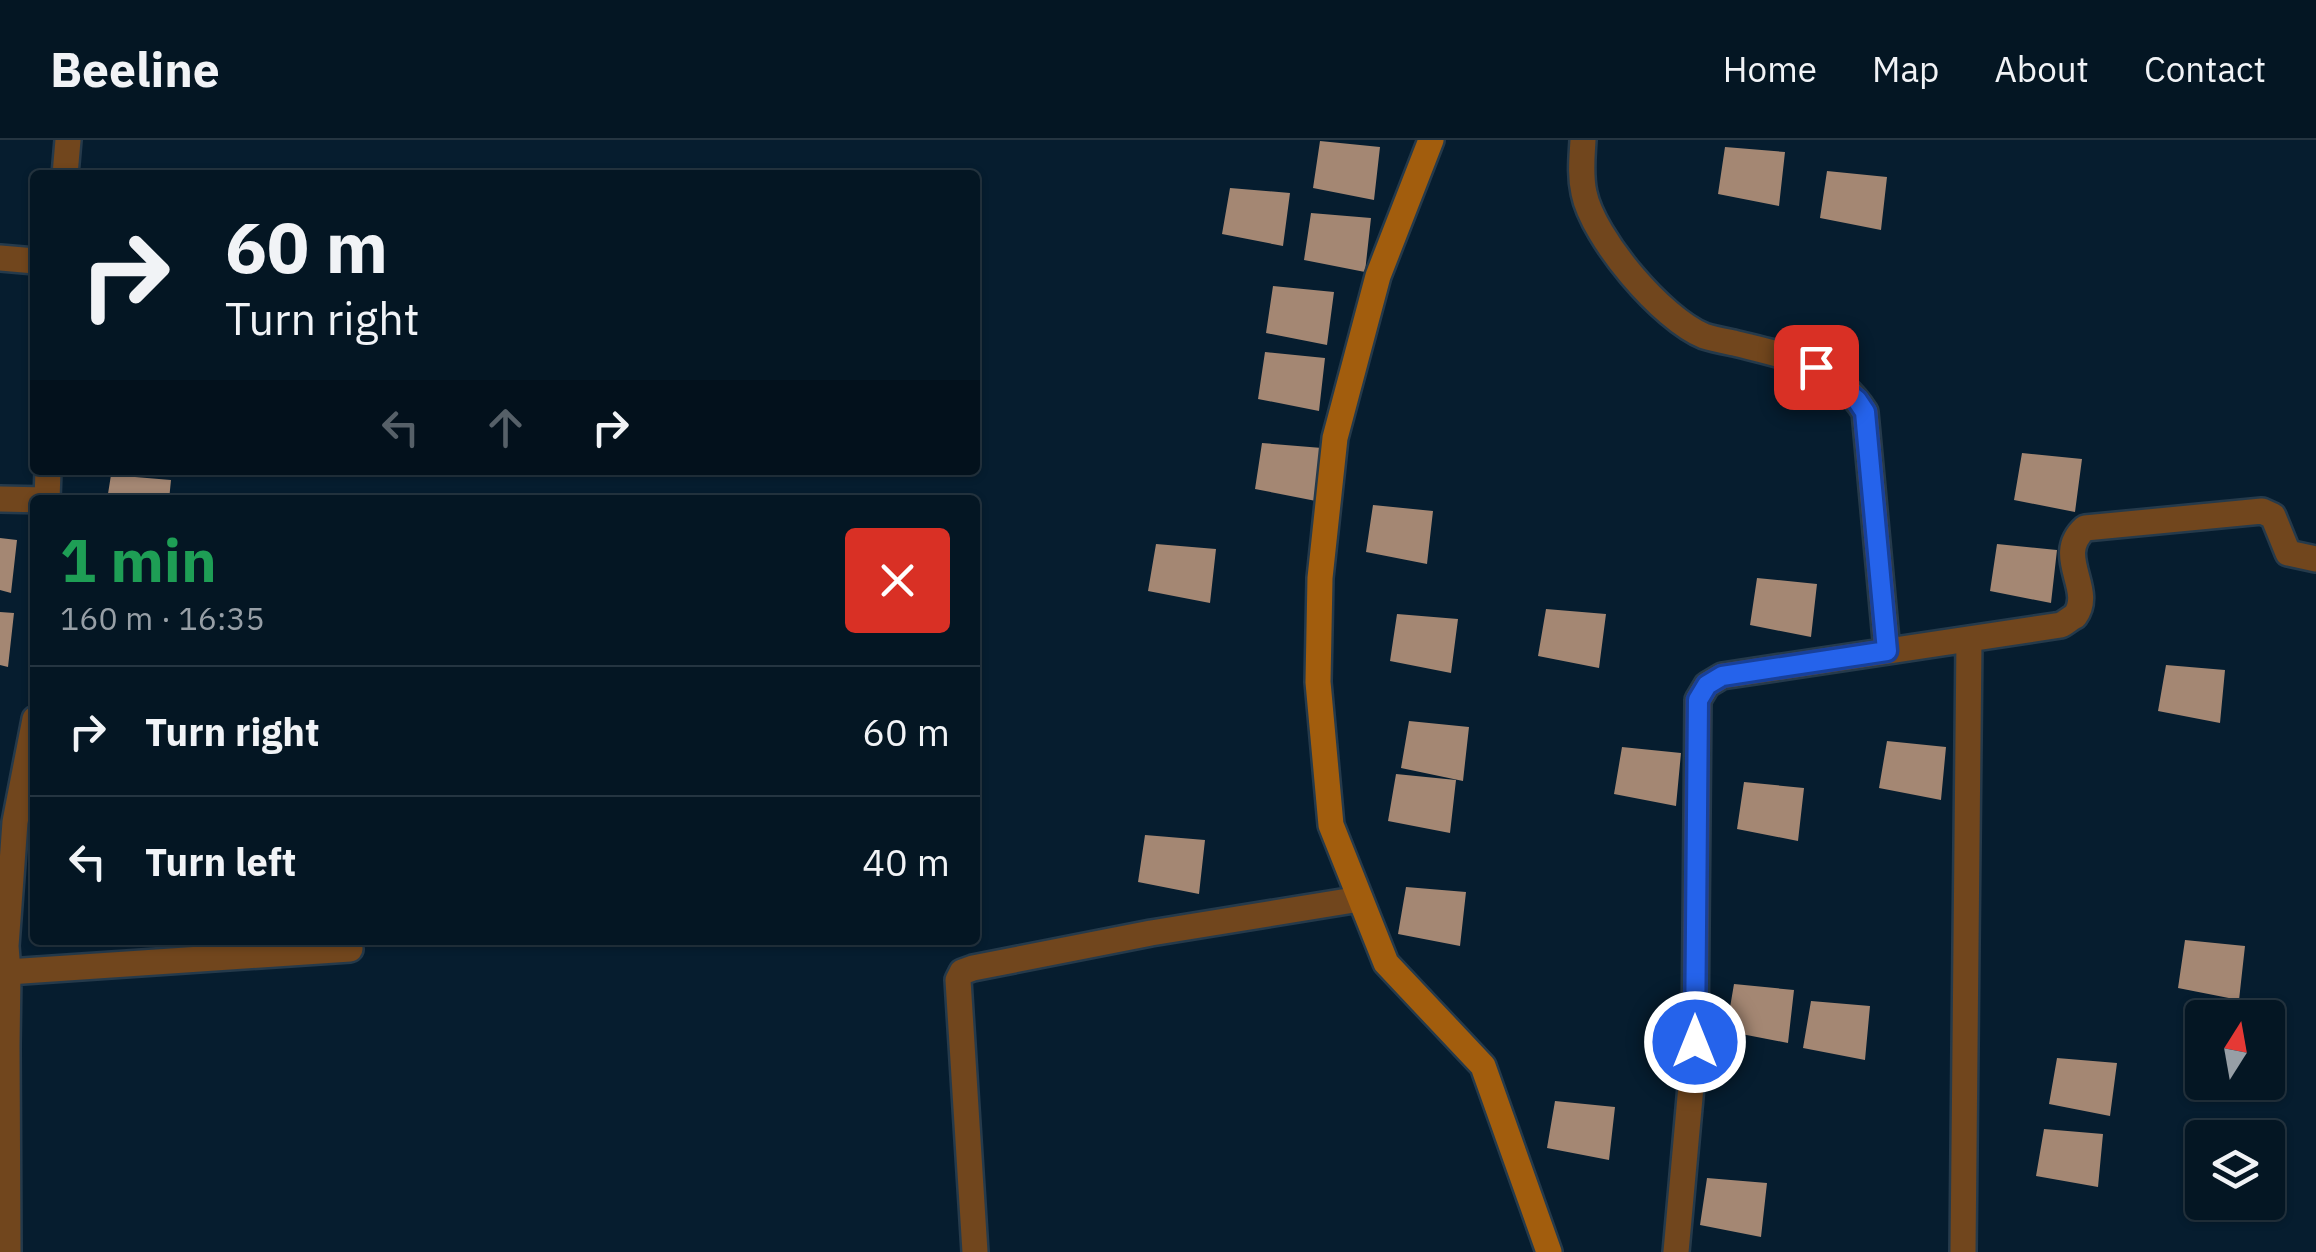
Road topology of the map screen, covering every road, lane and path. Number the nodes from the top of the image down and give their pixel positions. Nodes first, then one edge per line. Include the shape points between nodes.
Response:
1 (68, 140) edge
2 (1431, 140) edge
3 (1584, 140) edge
4 (66, 170) edge
5 (0, 258) edge
6 (30, 261) edge
7 (0, 499) edge
8 (30, 500) edge
9 (2316, 559) edge
10 (1968, 639) junction
11 (1887, 651) junction
12 (30, 745) edge
13 (1360, 899) junction
14 (350, 949) dead end
15 (5, 955) edge
16 (8, 1252) edge
17 (975, 1252) edge
18 (1549, 1252) edge
19 (1676, 1252) edge
20 (1963, 1252) edge

1 - 4 street
2 - 13 street via 1378,276 1335,438 1320,578 1318,682 1330,825
3 - 11 street via 1584,196 1596,224 1668,314 1703,336 1816,367 1865,412
5 - 6 street
7 - 8 street
9 - 10 street via 2288,553 2272,516 2262,511 2085,528 2071,550 2081,601 2075,616 2061,626
10 - 11 street
10 - 20 street
11 - 19 street via 1722,676 1698,700 1695,1042
12 - 15 street via 15,822
13 - 17 street via 962,972
13 - 18 street via 1386,963 1484,1066
14 - 15 street
15 - 16 street

